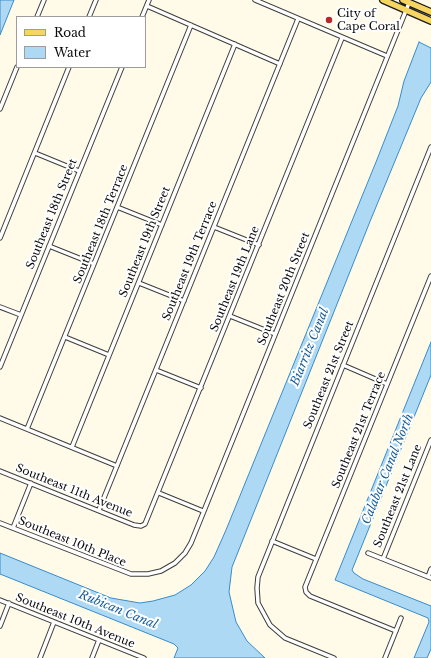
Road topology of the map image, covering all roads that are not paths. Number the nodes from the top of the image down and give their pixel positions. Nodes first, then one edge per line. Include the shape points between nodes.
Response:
1 (44, 0) edge
2 (96, 0) edge
3 (149, 0) edge
4 (255, 0) edge
5 (383, 0) edge
6 (403, 0) edge
7 (409, 3) junction
8 (147, 6) junction
9 (406, 10) junction
10 (431, 12) edge
11 (37, 16) edge
12 (89, 16) edge
13 (142, 16) edge
14 (298, 19) junction
15 (431, 21) edge
16 (191, 25) junction
17 (342, 38) junction
18 (235, 44) junction
19 (387, 56) junction
20 (280, 64) junction
21 (17, 68) edge
22 (69, 68) edge
23 (122, 68) edge
24 (0, 109) edge
25 (431, 147) edge
26 (34, 153) junction
27 (79, 171) junction
28 (117, 207) junction
29 (1, 223) edge
30 (5, 225) junction
31 (162, 225) junction
32 (214, 227) junction
33 (0, 238) edge
34 (259, 245) junction
35 (49, 246) junction
36 (94, 264) junction
37 (431, 276) edge
38 (139, 283) junction
39 (184, 301) junction
40 (0, 307) edge
41 (21, 315) junction
42 (230, 316) junction
43 (275, 334) junction
44 (65, 337) junction
45 (109, 355) junction
46 (343, 365) junction
47 (0, 367) edge
48 (156, 370) junction
49 (387, 384) junction
50 (201, 388) junction
51 (0, 418) edge
52 (27, 429) junction
53 (431, 440) edge
54 (72, 447) junction
55 (117, 466) junction
56 (0, 470) edge
57 (31, 483) junction
58 (159, 493) junction
59 (99, 510) junction
60 (203, 511) junction
61 (0, 523) edge
62 (143, 526) joint
63 (13, 528) junction
64 (272, 540) junction
65 (368, 553) dead end
66 (316, 559) junction
67 (383, 559) junction
68 (431, 570) edge
69 (161, 571) joint
70 (429, 578) edge
71 (0, 600) edge
72 (9, 604) junction
73 (401, 618) dead end
74 (54, 622) junction
75 (0, 626) edge
76 (396, 630) junction
77 (99, 640) junction
78 (40, 658) edge
79 (92, 658) edge
80 (144, 658) edge
81 (334, 658) edge
82 (384, 658) edge

1 - 11 street
2 - 12 street
3 - 8 street
4 - 14 street
5 - 9 main road
6 - 7 main road
7 - 9 street, Southeast 20th Street
7 - 10 main road
8 - 13 street
8 - 16 street
9 - 15 main road
9 - 19 street, Southeast 20th Street
14 - 17 street
14 - 20 street, Southeast 19th Terrace
16 - 18 street
16 - 28 street, Southeast 18th Terrace
17 - 19 street
17 - 34 street, Southeast 19th Lane
18 - 20 street
18 - 31 street, Southeast 19th Street
19 - 43 street, Southeast 20th Street
20 - 32 street, Southeast 19th Terrace
21 - 24 street
22 - 26 street
23 - 27 street, Southeast 18th Street
25 - 46 street, Southeast 21st Street
26 - 27 street
26 - 30 street
27 - 35 street, Southeast 18th Street
28 - 31 street
28 - 36 street, Southeast 18th Terrace
29 - 30 street
30 - 33 street
31 - 38 street, Southeast 19th Street
32 - 34 street
32 - 39 street, Southeast 19th Terrace
34 - 42 street, Southeast 19th Lane
35 - 36 street
35 - 41 street, Southeast 18th Street
36 - 44 street, Southeast 18th Terrace
37 - 49 street, Southeast 21st Terrace
38 - 39 street
38 - 45 street, Southeast 19th Street
39 - 48 street, Southeast 19th Terrace
40 - 41 street
41 - 47 street, Southeast 18th Street
42 - 43 street
42 - 50 street, Southeast 19th Lane
43 - 60 street, Southeast 20th Street
44 - 45 street
44 - 52 street, Southeast 18th Terrace
45 - 54 street, Southeast 19th Street
46 - 49 street
46 - 64 street, Southeast 21st Street
48 - 50 street
48 - 55 street, Southeast 19th Terrace
49 - 66 street, Southeast 21st Terrace
50 - 58 street, Southeast 19th Lane
51 - 52 street
52 - 54 street
53 - 67 street, Southeast 21st Lane
54 - 55 street
55 - 59 street, Southeast 19th Terrace
56 - 57 street, Southeast 11th Avenue
57 - 59 street, Southeast 11th Avenue
57 - 63 street
58 - 60 street
58 - 62 street, Southeast 19th Lane
59 - 62 street, Southeast 11th Avenue
60 - 69 street, Southeast 20th Street via 187,549 175,563
61 - 63 street, Southeast 10th Place
63 - 69 street, Southeast 10th Place via 127,574 142,575
64 - 66 street
64 - 81 street, Southeast 21st Street via 258,580 261,612 282,636
65 - 67 street
66 - 76 street, Southeast 21st Terrace via 306,585 306,592 310,596
67 - 70 street
68 - 70 street
71 - 72 street, Southeast 10th Avenue
72 - 74 street, Southeast 10th Avenue
72 - 75 street
73 - 76 street
74 - 77 street, Southeast 10th Avenue
74 - 78 street
76 - 82 street
77 - 79 street
77 - 80 street, Southeast 10th Avenue

